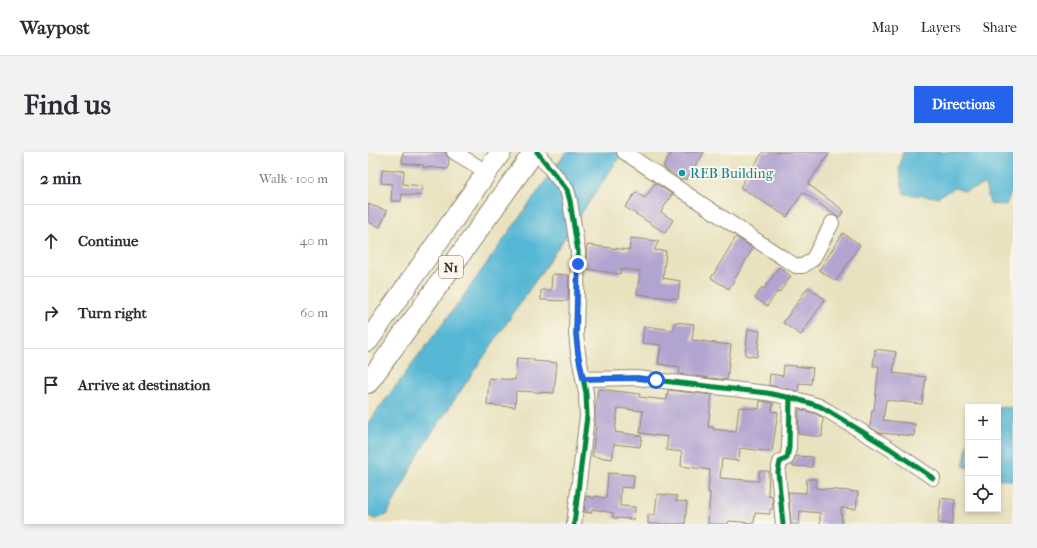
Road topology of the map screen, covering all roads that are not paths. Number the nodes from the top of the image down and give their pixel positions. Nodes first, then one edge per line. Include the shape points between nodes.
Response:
1 (454, 152) edge
2 (501, 152) edge
3 (536, 152) edge
4 (624, 152) edge
5 (487, 172) junction
6 (832, 223) dead end
7 (368, 340) edge
8 (583, 379) junction
9 (368, 383) edge
10 (790, 397) junction
11 (933, 478) dead end
12 (574, 524) edge
13 (783, 524) edge

1 - 5 street
2 - 5 highway, N1
3 - 8 street via 567,190 570,201 578,252 576,334
3 - 9 highway, N1
4 - 6 street via 796,266 803,266 812,259
5 - 7 highway, N1
8 - 10 street via 637,378
8 - 12 street via 587,416
10 - 11 street via 828,410
10 - 13 street via 789,448 787,458 780,462 778,472

